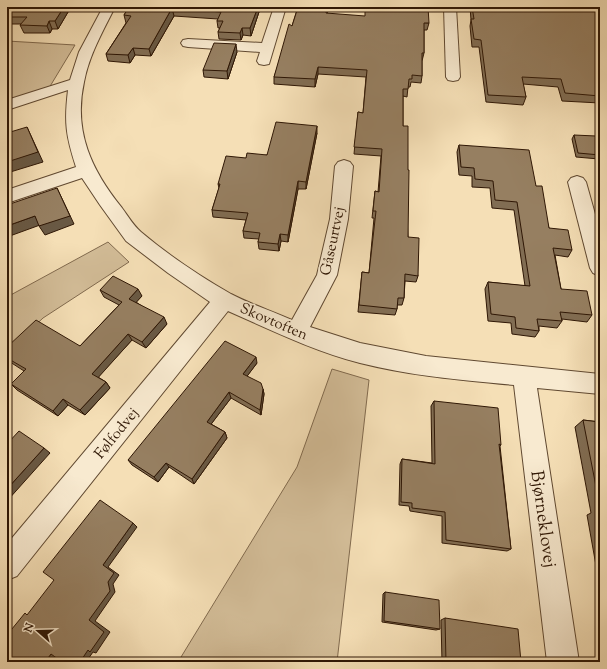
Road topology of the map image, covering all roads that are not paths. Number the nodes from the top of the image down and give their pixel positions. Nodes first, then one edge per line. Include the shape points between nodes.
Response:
1 (109, 7) edge
2 (280, 7) edge
3 (450, 7) edge
4 (188, 43) dead end
5 (268, 48) junction
6 (264, 62) dead end
7 (453, 77) dead end
8 (76, 84) junction
9 (7, 105) edge
10 (344, 166) dead end
11 (86, 170) junction
12 (577, 182) dead end
13 (7, 198) edge
14 (600, 268) edge
15 (224, 300) junction
16 (297, 332) junction
17 (524, 375) junction
18 (600, 384) edge
19 (7, 566) edge
20 (563, 662) edge

1 - 8 street, Skovtoften via 86,52
2 - 5 street
3 - 7 street
4 - 5 street
5 - 6 street
8 - 9 street
8 - 11 street, Skovtoften via 73,116 76,141
10 - 16 street, Gåseurtvej via 339,219 327,275
11 - 13 street
11 - 15 street, Skovtoften via 133,236 175,268
12 - 14 street
15 - 16 street, Skovtoften
15 - 19 street, Følfodvej
16 - 17 street, Skovtoften via 360,353 426,366
17 - 18 street, Skovtoften
17 - 20 street, Bjørneklovej

